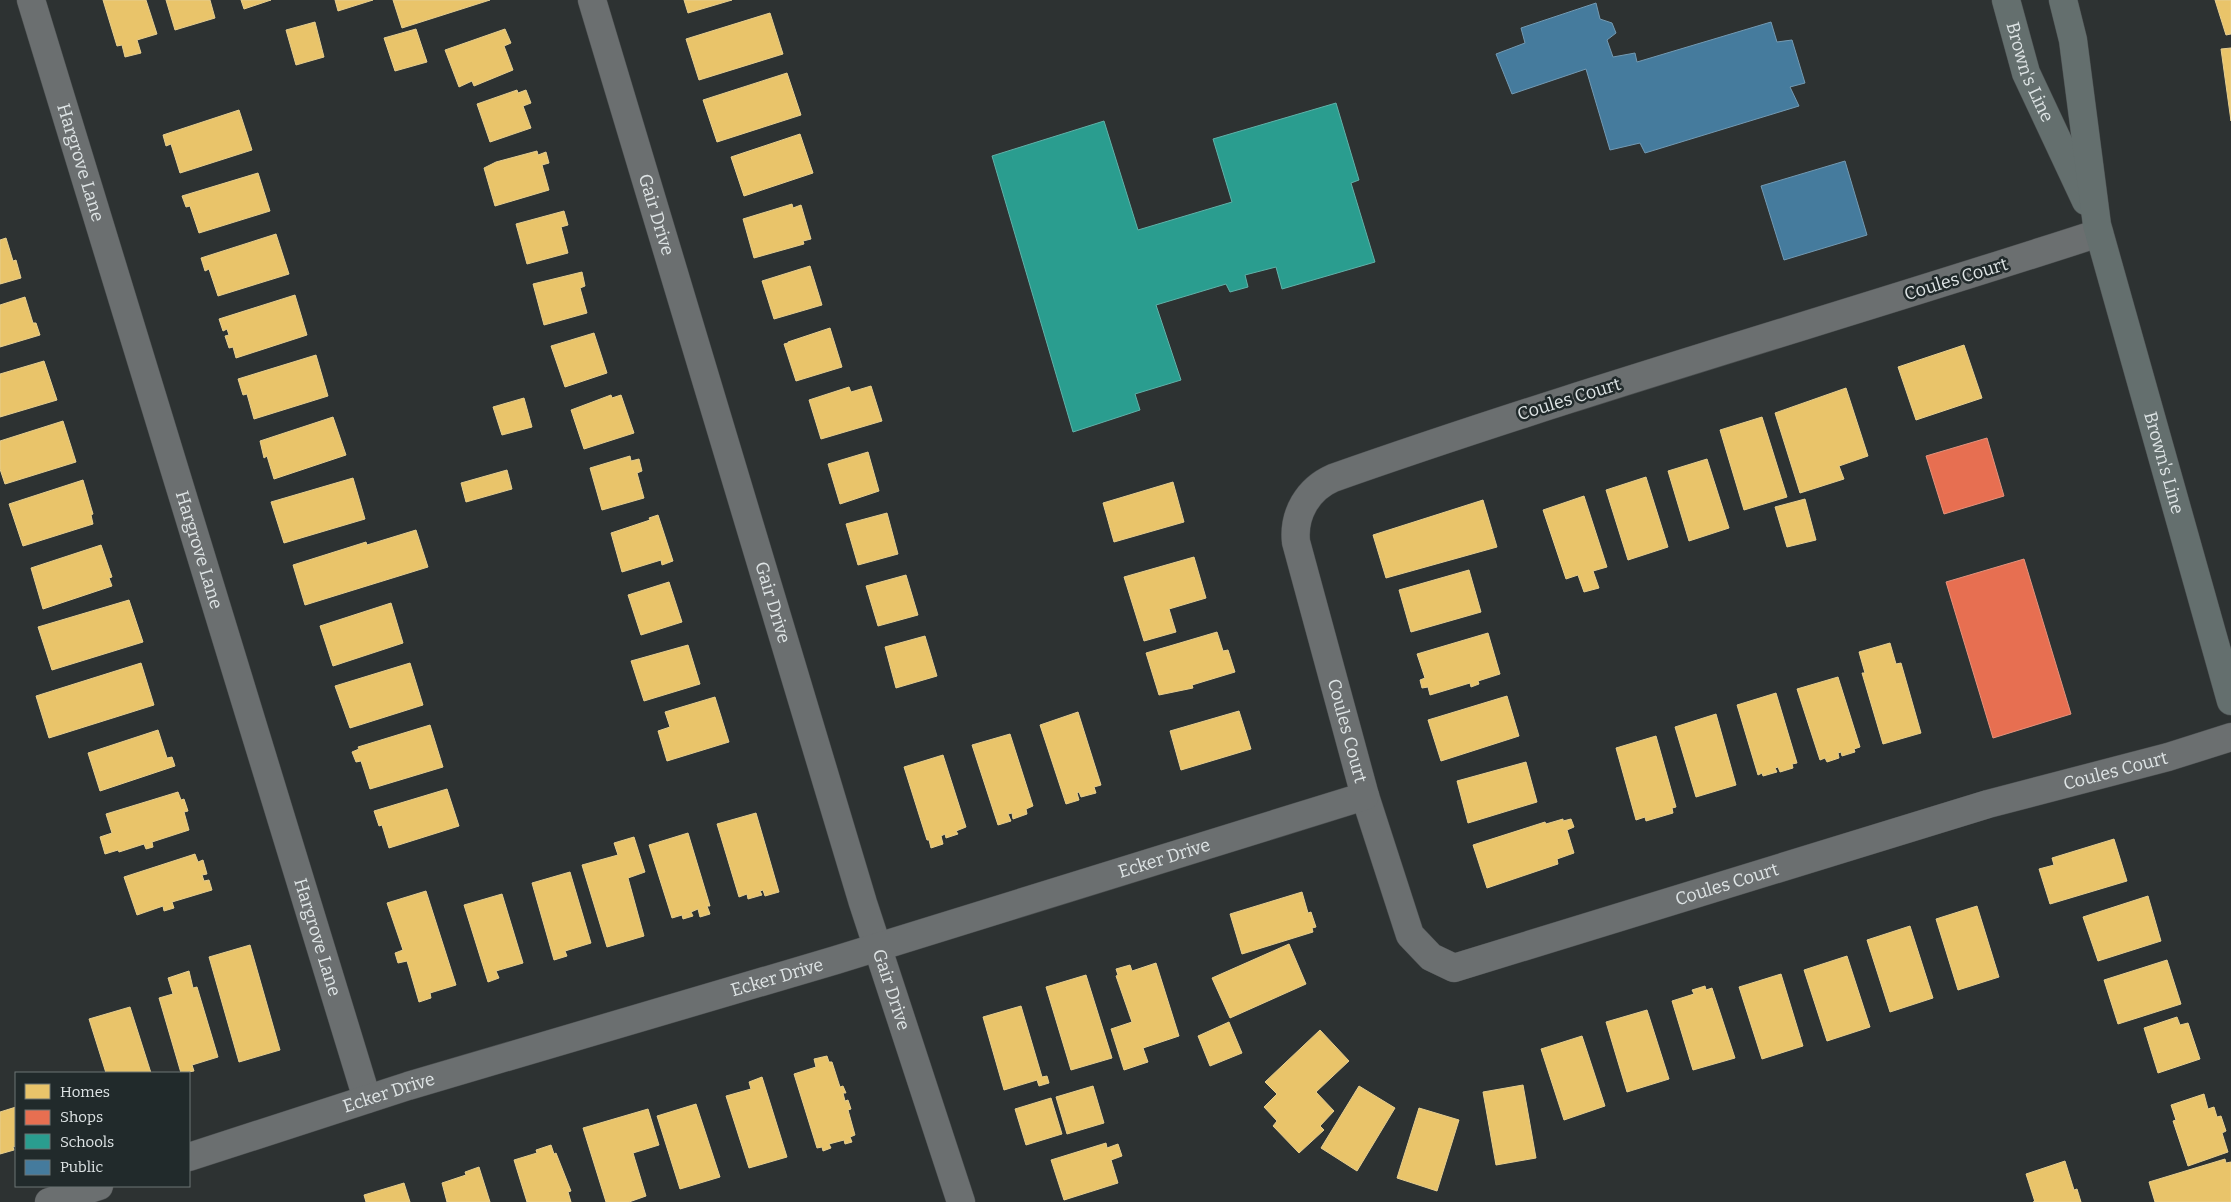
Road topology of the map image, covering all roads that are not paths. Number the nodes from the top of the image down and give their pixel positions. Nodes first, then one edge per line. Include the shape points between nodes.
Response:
1 (31, 0) edge
2 (592, 0) edge
3 (2006, 0) edge
4 (2063, 0) edge
5 (2098, 229) junction
6 (2231, 700) edge
7 (2231, 737) edge
8 (1365, 796) junction
9 (878, 946) junction
10 (367, 1099) junction
11 (190, 1157) edge
12 (96, 1187) edge
13 (49, 1202) edge
14 (961, 1202) edge

1 - 10 street, Hargrove Lane
2 - 9 street, Gair Drive
3 - 5 main road, Brown's Line via 2026,73
4 - 5 main road, Brown's Line via 2073,40
5 - 6 main road, Brown's Line
5 - 8 street, Coules Court via 1757,342 1558,401 1322,483 1299,512 1296,542
7 - 8 street, Coules Court via 2168,757 1988,804 1454,968 1431,957 1410,934
8 - 9 street, Ecker Drive
9 - 10 street, Ecker Drive
9 - 14 street, Gair Drive
10 - 11 street, Ecker Drive
12 - 13 street

